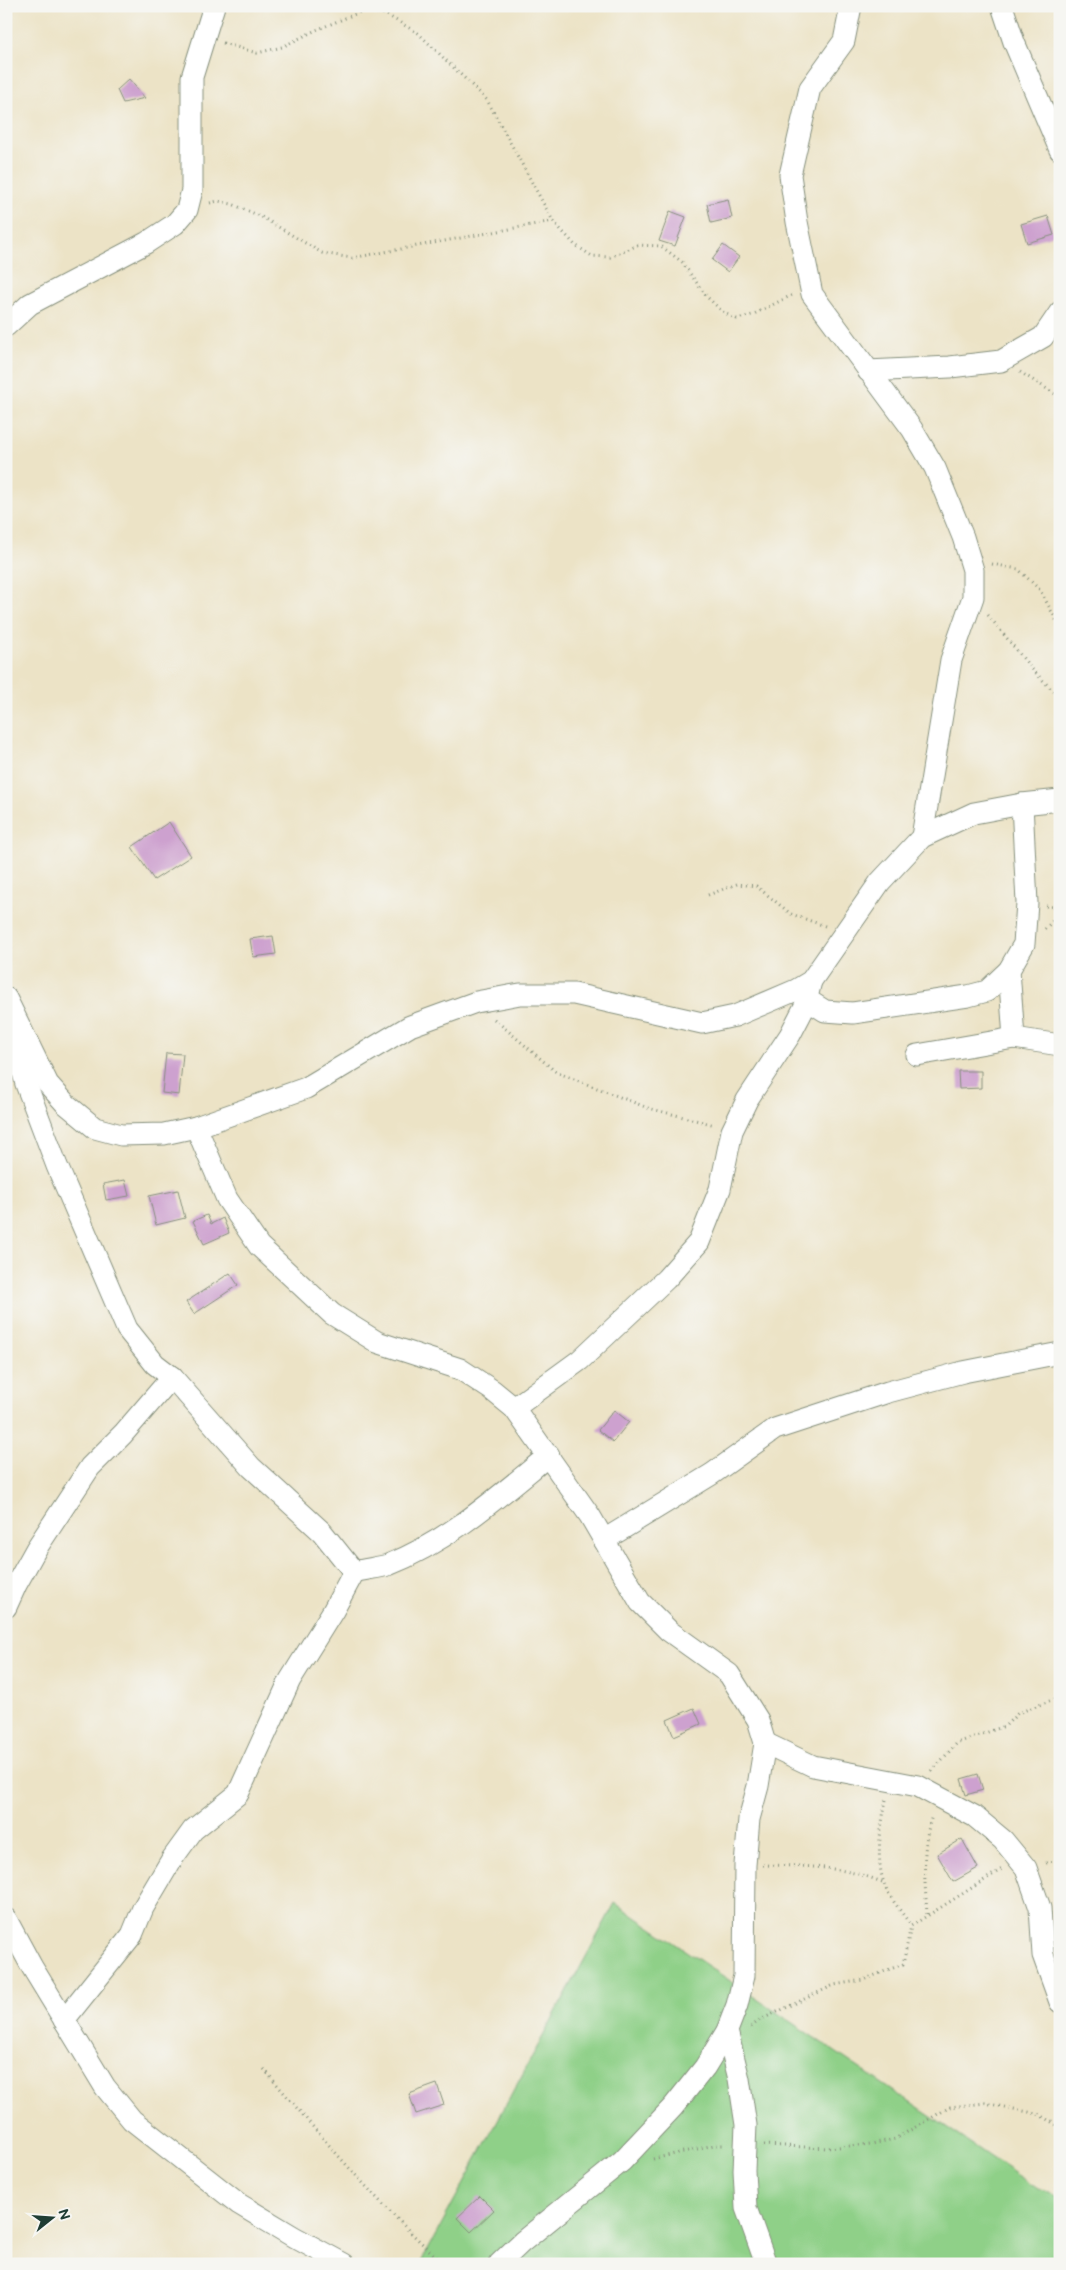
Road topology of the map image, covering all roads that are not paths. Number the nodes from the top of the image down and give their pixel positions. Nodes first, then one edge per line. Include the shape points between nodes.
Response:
1 (214, 6) edge
2 (851, 6) edge
3 (1002, 6) edge
4 (1060, 150) edge
5 (1060, 312) edge
6 (6, 326) edge
7 (868, 371) junction
8 (1060, 800) edge
9 (1022, 804) junction
10 (922, 837) junction
11 (1009, 970) junction
12 (809, 990) junction
13 (6, 998) edge
14 (6, 1004) edge
15 (1014, 1038) junction
16 (1060, 1045) edge
17 (917, 1055) dead end
18 (196, 1127) junction
19 (1060, 1353) edge
20 (172, 1377) junction
21 (514, 1408) junction
22 (550, 1455) junction
23 (604, 1540) junction
24 (354, 1572) junction
25 (6, 1607) edge
26 (765, 1743) junction
27 (6, 1919) edge
28 (1060, 2002) edge
29 (64, 2020) junction
30 (729, 2037) junction
31 (344, 2264) edge
32 (499, 2264) edge
33 (766, 2264) edge

1 - 6 street via 192,77 192,190 187,210 175,224 146,243 30,304
2 - 7 street via 844,41 810,88 790,175 812,294
3 - 4 street
5 - 7 street via 1043,337 1001,360 950,367
7 - 10 street via 912,429 935,468 963,537 972,570 973,598 951,660
8 - 9 street
9 - 10 street via 974,813
9 - 11 street via 1027,903 1024,944
10 - 12 street via 880,882
11 - 12 street via 987,991 852,1013 826,1011
11 - 15 street
12 - 18 street via 796,990 735,1016 702,1023 574,994 520,994 476,1002 410,1026 306,1088
12 - 21 street via 806,1006 746,1100 732,1131 720,1189 699,1242 666,1279 580,1360
13 - 18 street via 48,1084 95,1128 121,1135 164,1134
14 - 20 street via 26,1084 57,1166 127,1329 155,1364
15 - 16 street
15 - 17 street
18 - 21 street via 227,1199 259,1246 332,1314 377,1342 460,1369
19 - 23 street via 963,1372 888,1392 775,1429 712,1474
20 - 24 street via 251,1467 322,1532
20 - 25 street via 90,1467 36,1549
21 - 22 street
22 - 23 street
22 - 24 street via 479,1513 439,1538 387,1565
23 - 26 street via 640,1602 669,1630 729,1674 758,1720
24 - 29 street via 290,1680 238,1794 193,1830 143,1908 132,1935
26 - 28 street via 813,1766 918,1786 974,1816 1003,1840 1026,1868 1040,1908 1043,1954
26 - 30 street via 749,1819 745,1865 744,1976
27 - 29 street
29 - 31 street via 105,2087 132,2120 239,2204
30 - 32 street via 673,2107 616,2166
30 - 33 street via 744,2107 746,2208

